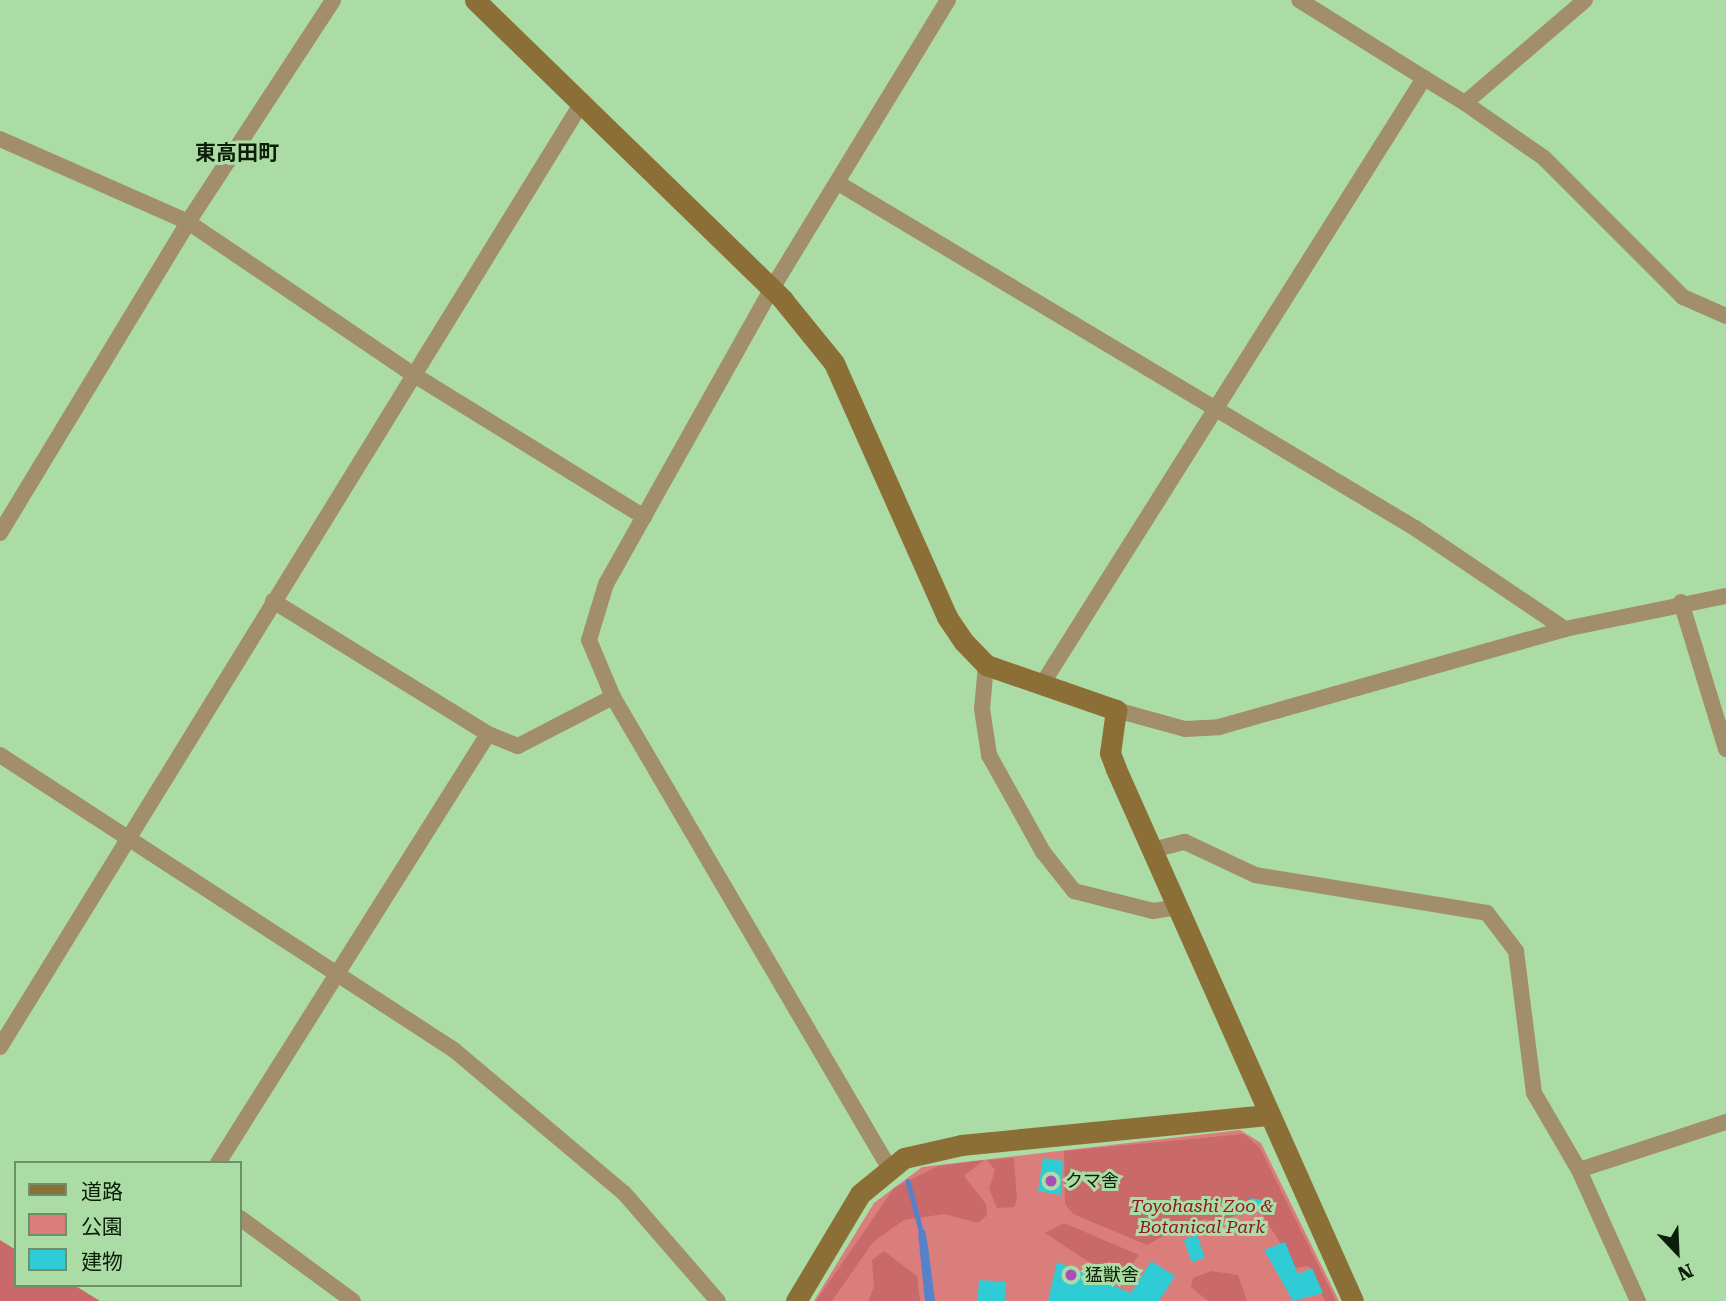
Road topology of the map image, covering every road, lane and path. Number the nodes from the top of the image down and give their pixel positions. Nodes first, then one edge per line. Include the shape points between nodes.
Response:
1 (333, 0) edge
2 (475, 0) edge
3 (948, 0) edge
4 (1300, 0) edge
5 (1585, 0) edge
6 (1424, 78) junction
7 (583, 101) junction
8 (1465, 103) junction
9 (0, 139) edge
10 (838, 183) junction
11 (188, 222) junction
12 (771, 290) junction
13 (1726, 316) edge
14 (411, 373) junction
15 (1212, 410) junction
16 (644, 517) junction
17 (0, 533) edge
18 (1726, 596) edge
19 (274, 601) junction
20 (1681, 601) junction
21 (1565, 629) junction
22 (986, 665) junction
23 (1041, 686) junction
24 (613, 697) junction
25 (1116, 710) junction
26 (488, 734) junction
27 (1726, 749) edge
28 (0, 755) edge
29 (127, 839) junction
30 (1152, 850) junction
31 (1178, 907) junction
32 (339, 972) junction
33 (0, 1046) edge
34 (1268, 1115) junction
35 (1726, 1122) edge
36 (219, 1161) edge
37 (888, 1166) junction
38 (1580, 1170) junction
39 (242, 1219) edge
40 (353, 1301) edge
41 (718, 1301) edge
42 (796, 1301) edge
43 (1353, 1301) edge
44 (1638, 1301) edge

1 - 11 street
2 - 7 street
3 - 10 street
4 - 6 street
5 - 8 street
6 - 8 street
6 - 15 street
7 - 12 street
7 - 14 street
8 - 13 street via 1544,158 1683,298
9 - 11 street
10 - 12 street
10 - 15 street
11 - 14 street
11 - 17 street
12 - 16 street
12 - 22 street via 834,363 947,617
14 - 16 street
14 - 19 street
15 - 21 street via 1415,528
15 - 23 street
16 - 24 street via 606,584 589,640
18 - 20 street
19 - 26 street
19 - 29 street
20 - 21 street
20 - 27 street
21 - 25 street via 1219,727 1185,729
22 - 23 street
22 - 31 street via 982,709 989,755 1043,852 1074,891 1153,911
23 - 25 street
24 - 26 street via 518,746
24 - 37 street
25 - 30 street via 1110,752
26 - 32 street
28 - 29 street
29 - 32 street
29 - 33 street
30 - 31 street
30 - 38 street via 1185,842 1255,875 1487,913 1516,951 1534,1093
31 - 34 street
32 - 36 street
32 - 41 street via 454,1050 624,1193
34 - 37 street via 948,1146
34 - 43 street
35 - 38 street
37 - 42 street via 860,1194
38 - 44 street
39 - 40 street

